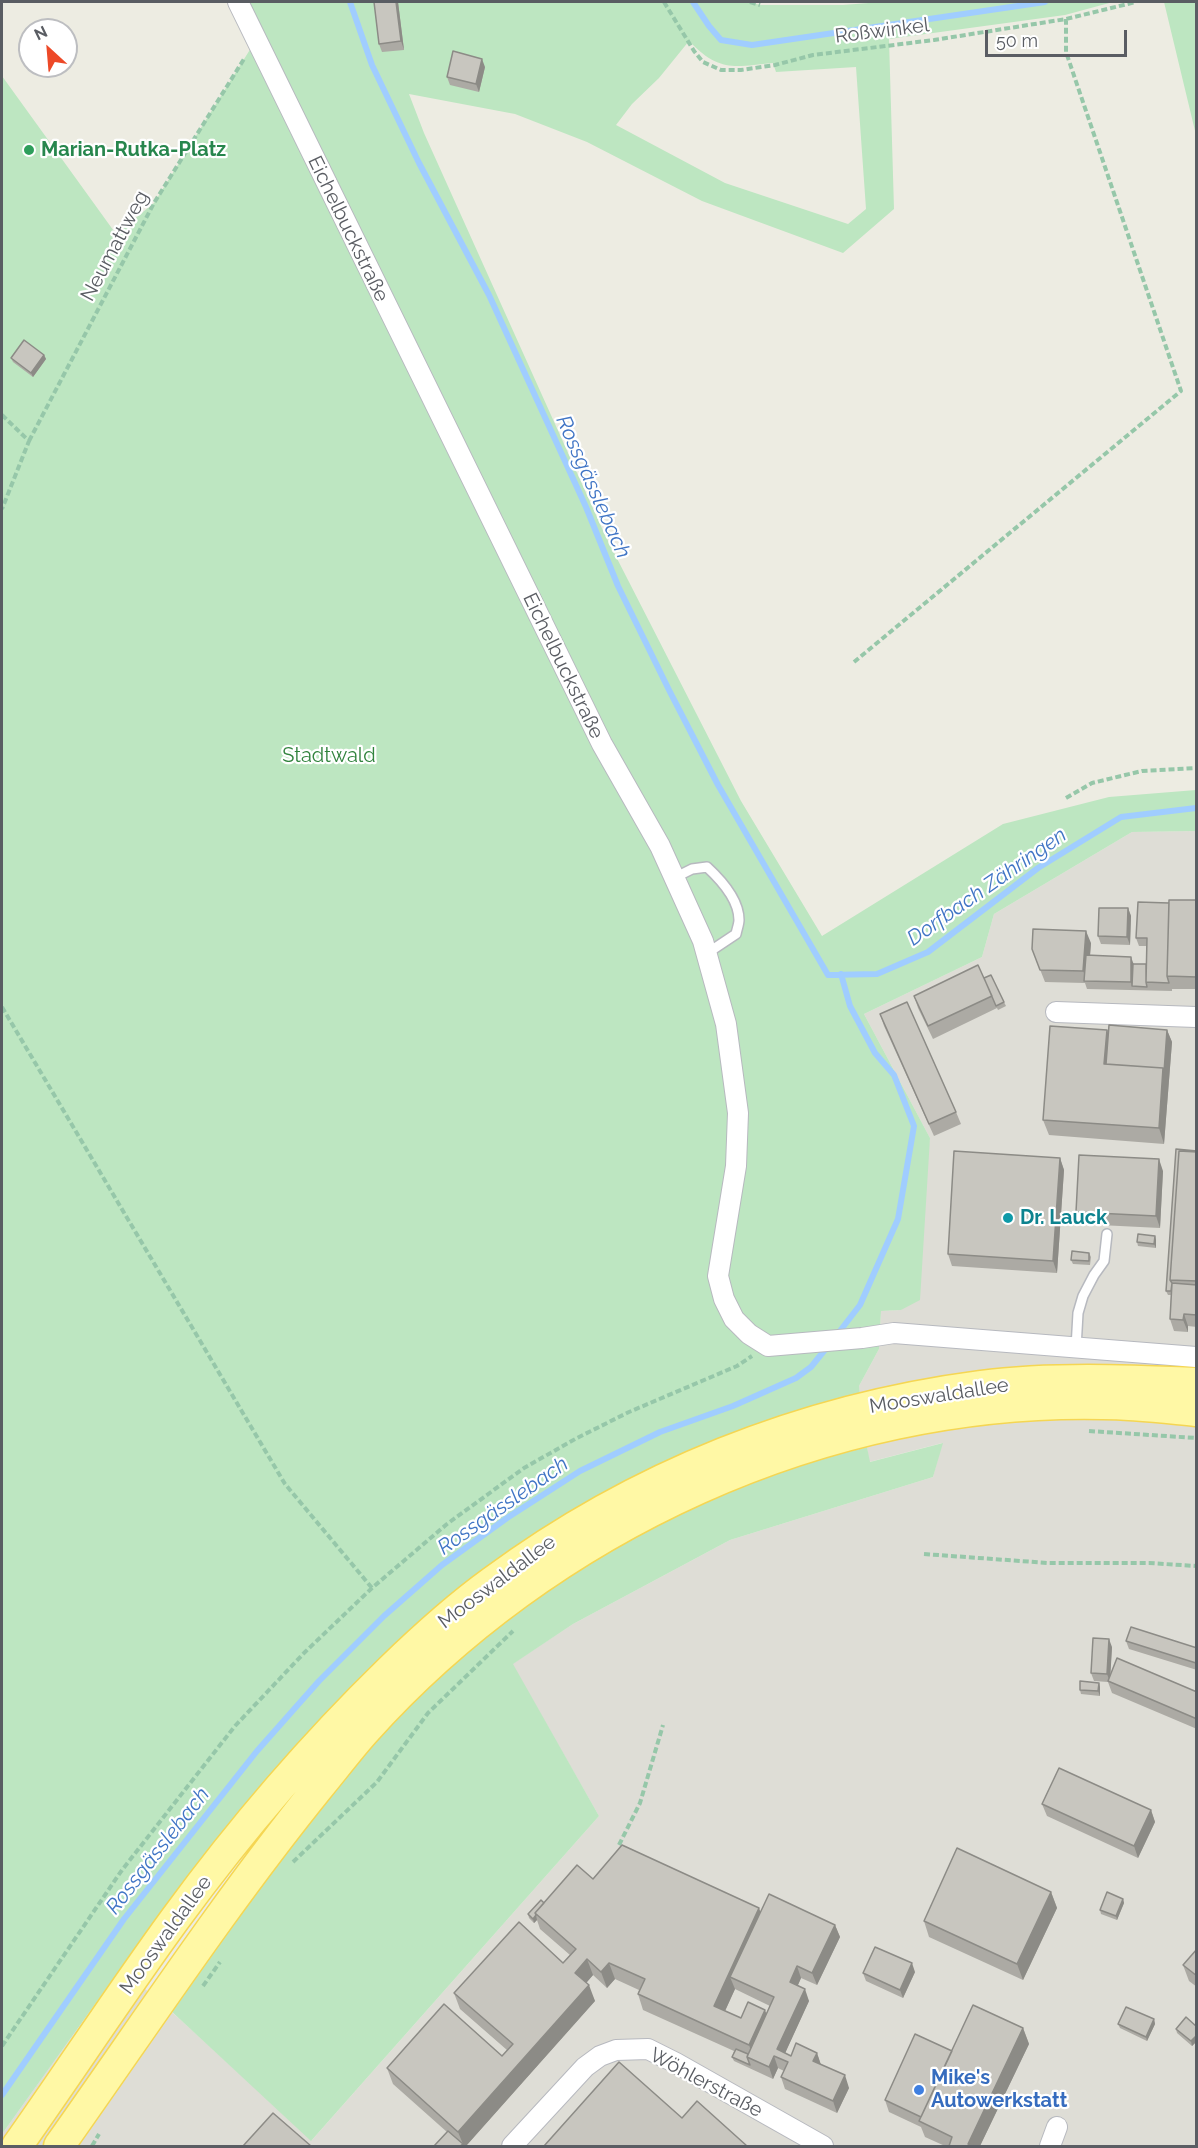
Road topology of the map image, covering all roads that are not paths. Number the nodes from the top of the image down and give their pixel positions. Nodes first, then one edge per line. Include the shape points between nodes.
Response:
1 (238, 2) edge
2 (674, 878) junction
3 (706, 954) junction
4 (1056, 1012) dead end
5 (1197, 1017) edge
6 (1107, 1233) dead end
7 (1076, 1348) junction
8 (1197, 1357) edge
9 (1197, 1383) edge
10 (1197, 1411) edge
11 (1057, 2127) dead end
12 (81, 2139) edge
13 (17, 2146) edge
14 (512, 2146) edge
15 (824, 2146) edge
16 (1050, 2146) edge

1 - 2 street, Eichelbuckstraße via 602,744
2 - 3 street, Eichelbuckstraße
2 - 3 lane via 707,867 735,903 740,920 736,934
3 - 7 street, Eichelbuckstraße via 726,1024 738,1113 736,1166 718,1276 734,1319 749,1335 768,1346 894,1333
4 - 5 street
6 - 7 lane via 1104,1261 1083,1296 1078,1313
7 - 8 street
9 - 13 main road, Mooswaldallee via 1055,1381 983,1386 907,1398 831,1417 699,1462 558,1536 446,1618 300,1764 175,1918
10 - 12 main road, Mooswaldallee via 1065,1404 990,1410 884,1427 778,1457 702,1487 577,1553 472,1629 363,1733 255,1869 156,2004
11 - 16 street
14 - 15 street, Wöhlerstraße via 600,2056 616,2050 648,2049

